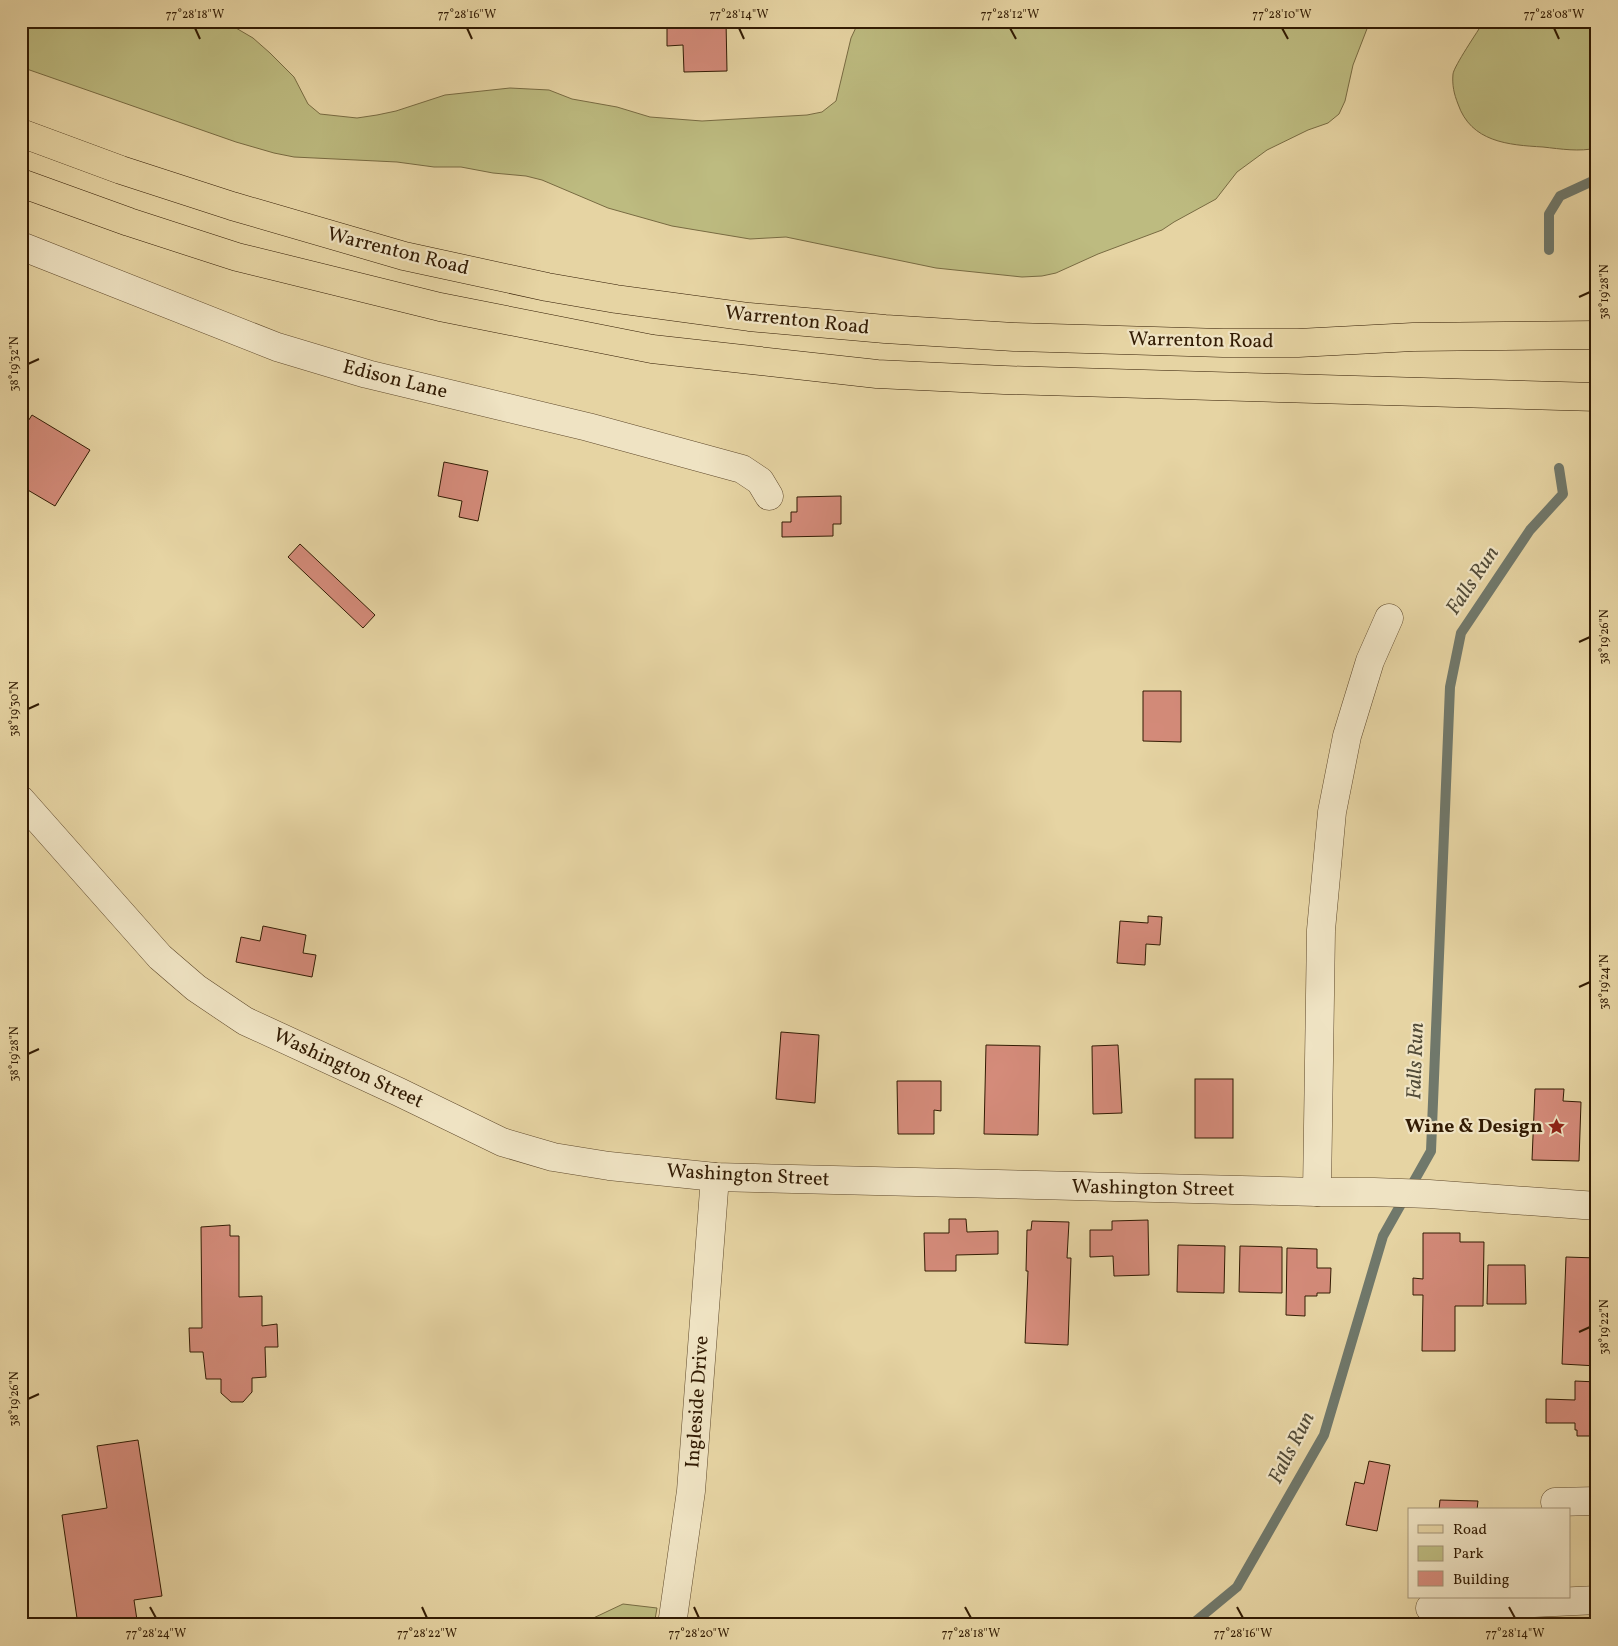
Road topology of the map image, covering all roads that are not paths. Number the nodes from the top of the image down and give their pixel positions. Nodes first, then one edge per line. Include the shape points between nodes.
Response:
1 (21, 133) edge
2 (21, 182) edge
3 (21, 246) edge
4 (1597, 335) edge
5 (1597, 397) edge
6 (770, 496) dead end
7 (1389, 618) dead end
8 (21, 800) edge
9 (715, 1177) junction
10 (1317, 1192) junction
11 (1597, 1206) edge
12 (1597, 1501) edge
13 (1555, 1502) dead end
14 (1597, 1600) edge
15 (1430, 1608) dead end
16 (672, 1625) edge

1 - 4 main road, Warrenton Road via 232,206 404,256 547,287 749,317 1014,337 1223,343
2 - 5 main road via 237,257 440,307 652,349 878,374
3 - 6 street, Edison Lane via 277,347 367,374 588,427 742,469 760,481
7 - 10 street via 1370,662 1347,736 1332,812 1321,930
8 - 9 street, Washington Street via 160,957 196,988 245,1021 502,1142 553,1157 600,1165
9 - 10 street, Washington Street
9 - 16 street, Ingleside Drive via 691,1491
10 - 11 street, Washington Street via 1429,1194
12 - 13 street
14 - 15 street

